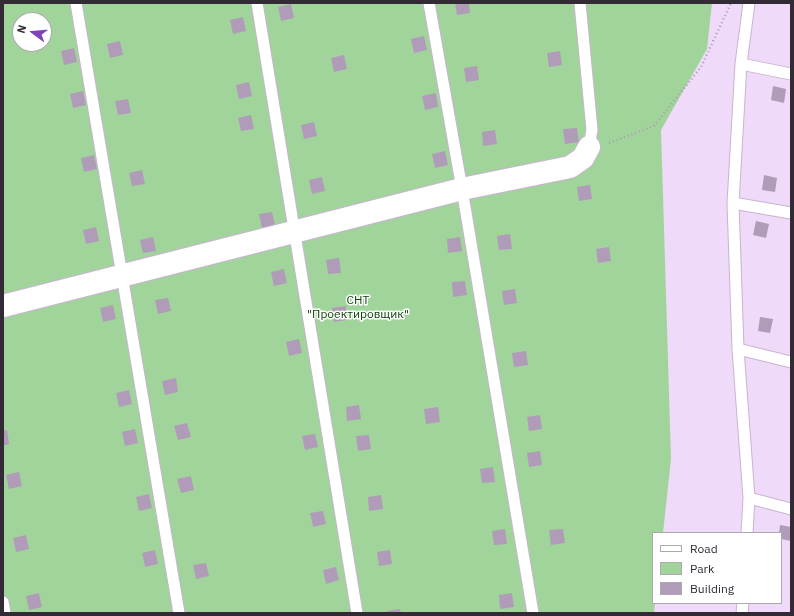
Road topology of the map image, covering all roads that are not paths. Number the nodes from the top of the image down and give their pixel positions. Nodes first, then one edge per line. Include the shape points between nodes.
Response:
1 (76, 3) edge
2 (257, 3) edge
3 (429, 3) edge
4 (580, 3) edge
5 (749, 3) edge
6 (741, 64) junction
7 (791, 74) edge
8 (589, 147) joint
9 (462, 189) junction
10 (733, 203) junction
11 (791, 213) edge
12 (295, 232) junction
13 (123, 276) junction
14 (3, 306) edge
15 (738, 349) junction
16 (791, 362) edge
17 (749, 498) junction
18 (791, 509) edge
19 (747, 532) edge
20 (3, 602) edge
21 (5, 613) edge
22 (179, 613) edge
23 (357, 613) edge
24 (533, 613) edge

1 - 13 lane
2 - 12 lane
3 - 9 lane
4 - 8 lane via 592,130
5 - 6 lane
6 - 7 lane
6 - 10 lane
8 - 9 street via 583,158 570,167
9 - 12 street
9 - 24 lane
10 - 11 lane
10 - 15 lane
12 - 13 street
12 - 23 lane
13 - 14 street
13 - 22 lane
15 - 16 lane
15 - 17 lane
17 - 18 lane
17 - 19 lane
20 - 21 lane

